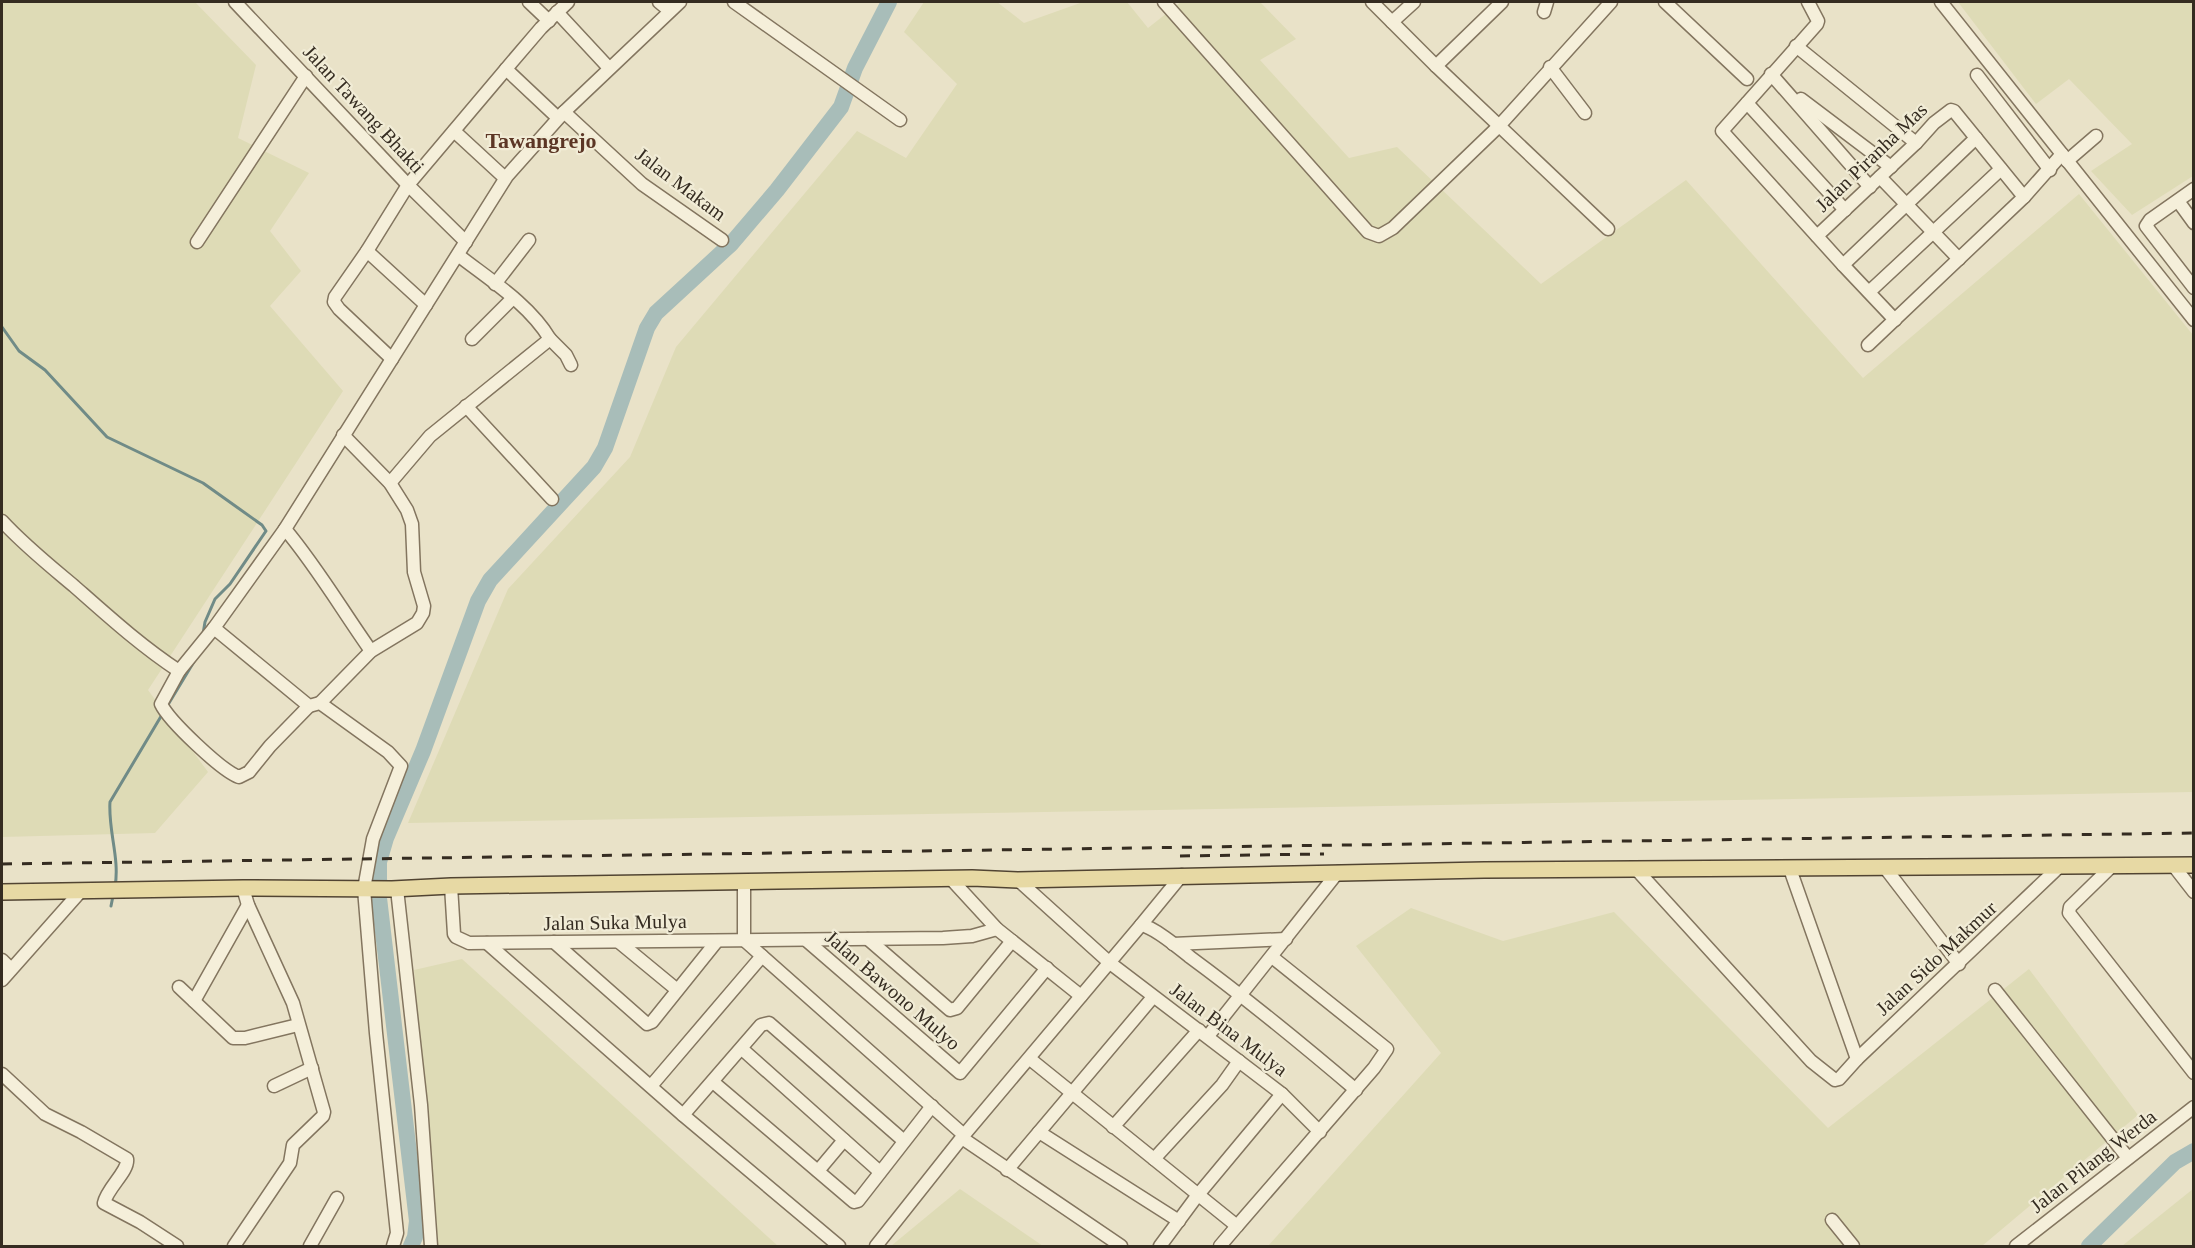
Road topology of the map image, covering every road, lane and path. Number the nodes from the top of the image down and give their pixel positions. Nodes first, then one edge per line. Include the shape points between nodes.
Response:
1 (235, 2) edge
2 (529, 2) edge
3 (568, 2) edge
4 (659, 2) edge
5 (680, 2) edge
6 (735, 2) edge
7 (1164, 2) edge
8 (1372, 2) edge
9 (1414, 2) edge
10 (1502, 2) edge
11 (1611, 2) edge
12 (1665, 2) edge
13 (1941, 2) edge
14 (1813, 4) edge
15 (670, 11) junction
16 (553, 16) junction
17 (1392, 22) junction
18 (1796, 46) junction
19 (1436, 66) junction
20 (1550, 67) junction
21 (609, 68) junction
22 (506, 69) junction
23 (1772, 74) junction
24 (1977, 75) dead end
25 (306, 76) junction
26 (1747, 79) dead end
27 (1781, 84) junction
28 (1747, 103) junction
29 (1585, 113) dead end
30 (561, 115) junction
31 (900, 120) dead end
32 (1499, 126) junction
33 (454, 131) junction
34 (2096, 136) dead end
35 (1977, 138) junction
36 (1916, 143) junction
37 (2064, 158) junction
38 (1891, 167) junction
39 (2001, 169) junction
40 (2050, 170) junction
41 (1880, 177) junction
42 (505, 178) junction
43 (408, 185) junction
44 (1870, 187) junction
45 (2193, 189) edge
46 (2024, 197) junction
47 (2178, 201) junction
48 (1907, 205) junction
49 (1845, 210) junction
50 (2148, 223) junction
51 (2193, 223) edge
52 (1608, 229) dead end
53 (1934, 233) junction
54 (1816, 236) junction
55 (2129, 239) junction
56 (529, 240) dead end
57 (722, 240) dead end
58 (197, 242) dead end
59 (466, 242) junction
60 (368, 251) junction
61 (458, 255) junction
62 (1959, 260) junction
63 (1843, 265) junction
64 (495, 284) junction
65 (2193, 288) edge
66 (1869, 292) junction
67 (513, 298) junction
68 (426, 305) junction
69 (1895, 320) junction
70 (2193, 320) edge
71 (472, 339) dead end
72 (550, 339) junction
73 (1868, 345) dead end
74 (392, 359) junction
75 (572, 365) dead end
76 (466, 406) junction
77 (343, 435) junction
78 (390, 483) junction
79 (552, 499) dead end
80 (2, 521) edge
81 (285, 529) junction
82 (214, 628) junction
83 (371, 651) junction
84 (179, 671) junction
85 (315, 704) junction
86 (2173, 865) junction
87 (2193, 865) edge
88 (2060, 866) junction
89 (2112, 866) junction
90 (1886, 868) junction
91 (1636, 869) junction
92 (1790, 869) junction
93 (1338, 872) junction
94 (1182, 875) junction
95 (951, 879) junction
96 (1018, 879) junction
97 (744, 882) junction
98 (452, 886) junction
99 (243, 888) junction
100 (367, 889) junction
101 (394, 889) junction
102 (2, 892) edge
103 (80, 892) junction
104 (2193, 892) edge
105 (248, 905) junction
106 (1141, 925) junction
107 (997, 929) junction
108 (868, 939) junction
109 (1286, 939) junction
110 (744, 940) junction
111 (806, 940) junction
112 (717, 941) junction
113 (1012, 941) junction
114 (554, 942) junction
115 (619, 942) junction
116 (487, 943) junction
117 (1173, 944) junction
118 (762, 956) junction
119 (1272, 957) junction
120 (2, 960) edge
121 (1110, 963) junction
122 (1959, 964) junction
123 (1047, 968) junction
124 (12, 969) junction
125 (2, 980) edge
126 (179, 987) dead end
127 (676, 990) junction
128 (1995, 990) dead end
129 (1240, 994) junction
130 (1081, 996) junction
131 (1153, 997) junction
132 (194, 1001) junction
133 (298, 1025) junction
134 (1204, 1033) junction
135 (742, 1049) junction
136 (1030, 1059) junction
137 (1857, 1059) junction
138 (1239, 1061) junction
139 (312, 1068) junction
140 (2193, 1073) edge
141 (2, 1074) edge
142 (713, 1082) junction
143 (274, 1086) dead end
144 (651, 1086) junction
145 (1356, 1090) junction
146 (1072, 1094) junction
147 (1282, 1094) junction
148 (932, 1106) junction
149 (2193, 1107) edge
150 (683, 1115) junction
151 (1113, 1127) junction
152 (1039, 1132) junction
153 (1320, 1132) junction
154 (963, 1136) junction
155 (844, 1140) junction
156 (904, 1141) junction
157 (2128, 1158) junction
158 (1154, 1159) junction
159 (1007, 1170) junction
160 (818, 1171) junction
161 (880, 1172) junction
162 (1197, 1196) junction
163 (337, 1197) dead end
164 (1832, 1220) dead end
165 (1179, 1221) junction
166 (1237, 1226) junction
167 (162, 1242) edge
168 (177, 1246) edge
169 (234, 1246) edge
170 (310, 1246) edge
171 (393, 1246) edge
172 (431, 1246) edge
173 (839, 1246) edge
174 (876, 1246) edge
175 (1121, 1246) edge
176 (1160, 1246) edge
177 (1220, 1246) edge
178 (1853, 1246) edge
179 (2016, 1246) edge

1 - 25 street, Jalan Tawang Bhakti
2 - 16 street
3 - 16 street
4 - 15 street
5 - 15 street
6 - 31 street
7 - 32 street via 1374,236 1393,228
8 - 17 street
9 - 17 street
10 - 19 street
11 - 20 street
12 - 26 street
13 - 37 street
14 - 18 street via 1818,22
15 - 21 street
16 - 21 street
16 - 22 street
17 - 19 street
18 - 23 street
18 - 36 street
19 - 32 street
20 - 29 street
20 - 32 street
21 - 30 street
22 - 30 street, Jalan Makam
22 - 33 street
23 - 27 street
23 - 28 street
24 - 40 street
25 - 43 street, Jalan Tawang Bhakti
25 - 58 street
27 - 38 street
27 - 44 street
28 - 49 street
28 - 54 street via 1722,131
30 - 42 street
30 - 57 street, Jalan Makam via 642,184
32 - 52 street
33 - 42 street
33 - 43 street
34 - 37 street
35 - 36 street, Jalan Piranha Mas via 1954,111 1944,114
35 - 39 street
35 - 48 street
36 - 38 street, Jalan Piranha Mas
37 - 40 street
37 - 55 street
38 - 41 street, Jalan Piranha Mas
39 - 46 street
39 - 53 street
40 - 46 street
41 - 44 street, Jalan Piranha Mas
41 - 48 street
42 - 59 street
43 - 59 street, Jalan Tawang Bhakti
43 - 60 street
44 - 49 street, Jalan Piranha Mas
45 - 47 street
46 - 62 street
47 - 50 street
47 - 51 street
48 - 53 street
48 - 63 street
49 - 54 street, Jalan Piranha Mas
50 - 55 street
50 - 65 street
53 - 62 street
53 - 66 street
54 - 63 street
55 - 70 street
56 - 64 street
59 - 61 street
60 - 68 street
60 - 74 street via 334,302
61 - 64 street
61 - 68 street
62 - 69 street
63 - 66 street
64 - 67 street
66 - 69 street
67 - 71 street
67 - 72 street
68 - 74 street
69 - 73 street
72 - 75 street
72 - 76 street
74 - 77 street
76 - 78 street via 430,436
76 - 79 street
77 - 78 street
77 - 81 street
78 - 83 street via 411,519 414,572 424,606 417,623
80 - 84 street via 113,620
81 - 82 street
81 - 83 street via 315,566
82 - 84 street
82 - 85 street
83 - 85 street
84 - 85 street via 161,704 223,768 238,777 249,772 270,746
85 - 100 street via 388,752 400,766 373,839
86 - 87 main road
86 - 89 main road
86 - 104 street
88 - 89 main road
88 - 90 main road
88 - 122 street, Jalan Sido Makmur
89 - 140 street via 2069,912
90 - 92 main road
90 - 122 street
91 - 92 main road
91 - 93 main road
91 - 137 street, Jalan Sido Makmur via 1832,1079 1839,1079
92 - 137 street
93 - 94 main road
93 - 109 street
94 - 96 main road
94 - 106 street
95 - 96 main road
95 - 97 main road
95 - 107 street
96 - 121 street, Jalan Bina Mulya
97 - 98 main road
97 - 110 street
98 - 101 main road
98 - 116 street, Jalan Suka Mulya via 456,938
99 - 100 main road
99 - 103 main road
99 - 105 street
100 - 101 main road
100 - 171 street via 376,1033 397,1233
101 - 172 street via 421,1105
102 - 103 main road
103 - 124 street
105 - 132 street
105 - 133 street via 293,1003
106 - 117 street
106 - 121 street
107 - 108 street, Jalan Suka Mulya via 959,937
107 - 113 street
108 - 111 street, Jalan Suka Mulya
108 - 113 street via 950,1010 957,1008
109 - 117 street
109 - 119 street
110 - 111 street, Jalan Suka Mulya
110 - 112 street, Jalan Suka Mulya
110 - 118 street
111 - 123 street, Jalan Bawono Mulyo via 960,1073
112 - 115 street, Jalan Suka Mulya
112 - 127 street
113 - 123 street
114 - 115 street, Jalan Suka Mulya
114 - 116 street, Jalan Suka Mulya
114 - 127 street via 647,1024
115 - 127 street
116 - 144 street
117 - 129 street
118 - 144 street
118 - 148 street
119 - 129 street
119 - 145 street via 1387,1049
120 - 124 street
121 - 130 street
121 - 131 street, Jalan Bina Mulya
122 - 137 street, Jalan Sido Makmur
123 - 130 street
124 - 125 street
126 - 132 street
128 - 157 street
129 - 134 street
129 - 145 street
130 - 136 street
131 - 134 street, Jalan Bina Mulya
131 - 146 street
132 - 133 street via 233,1038
133 - 139 street
134 - 138 street, Jalan Bina Mulya
134 - 151 street
135 - 142 street
135 - 155 street
135 - 156 street via 761,1025 769,1023
136 - 146 street
136 - 154 street
138 - 147 street, Jalan Bina Mulya
138 - 158 street
139 - 143 street
139 - 169 street via 323,1116 293,1144 290,1163
141 - 167 street via 45,1114 127,1159 127,1166 104,1203
142 - 150 street
142 - 160 street
144 - 150 street
145 - 153 street
146 - 151 street
146 - 152 street
147 - 153 street, Jalan Bina Mulya
147 - 162 street
148 - 154 street
148 - 156 street
149 - 157 street, Jalan Pilang Werda
150 - 173 street
151 - 158 street
152 - 159 street
152 - 165 street
153 - 166 street
154 - 159 street
154 - 174 street
155 - 160 street
155 - 161 street
156 - 161 street
157 - 179 street, Jalan Pilang Werda
158 - 162 street
159 - 175 street
160 - 161 street via 854,1202
162 - 165 street
162 - 166 street
163 - 170 street
164 - 178 street
165 - 176 street
166 - 177 street
167 - 168 street

